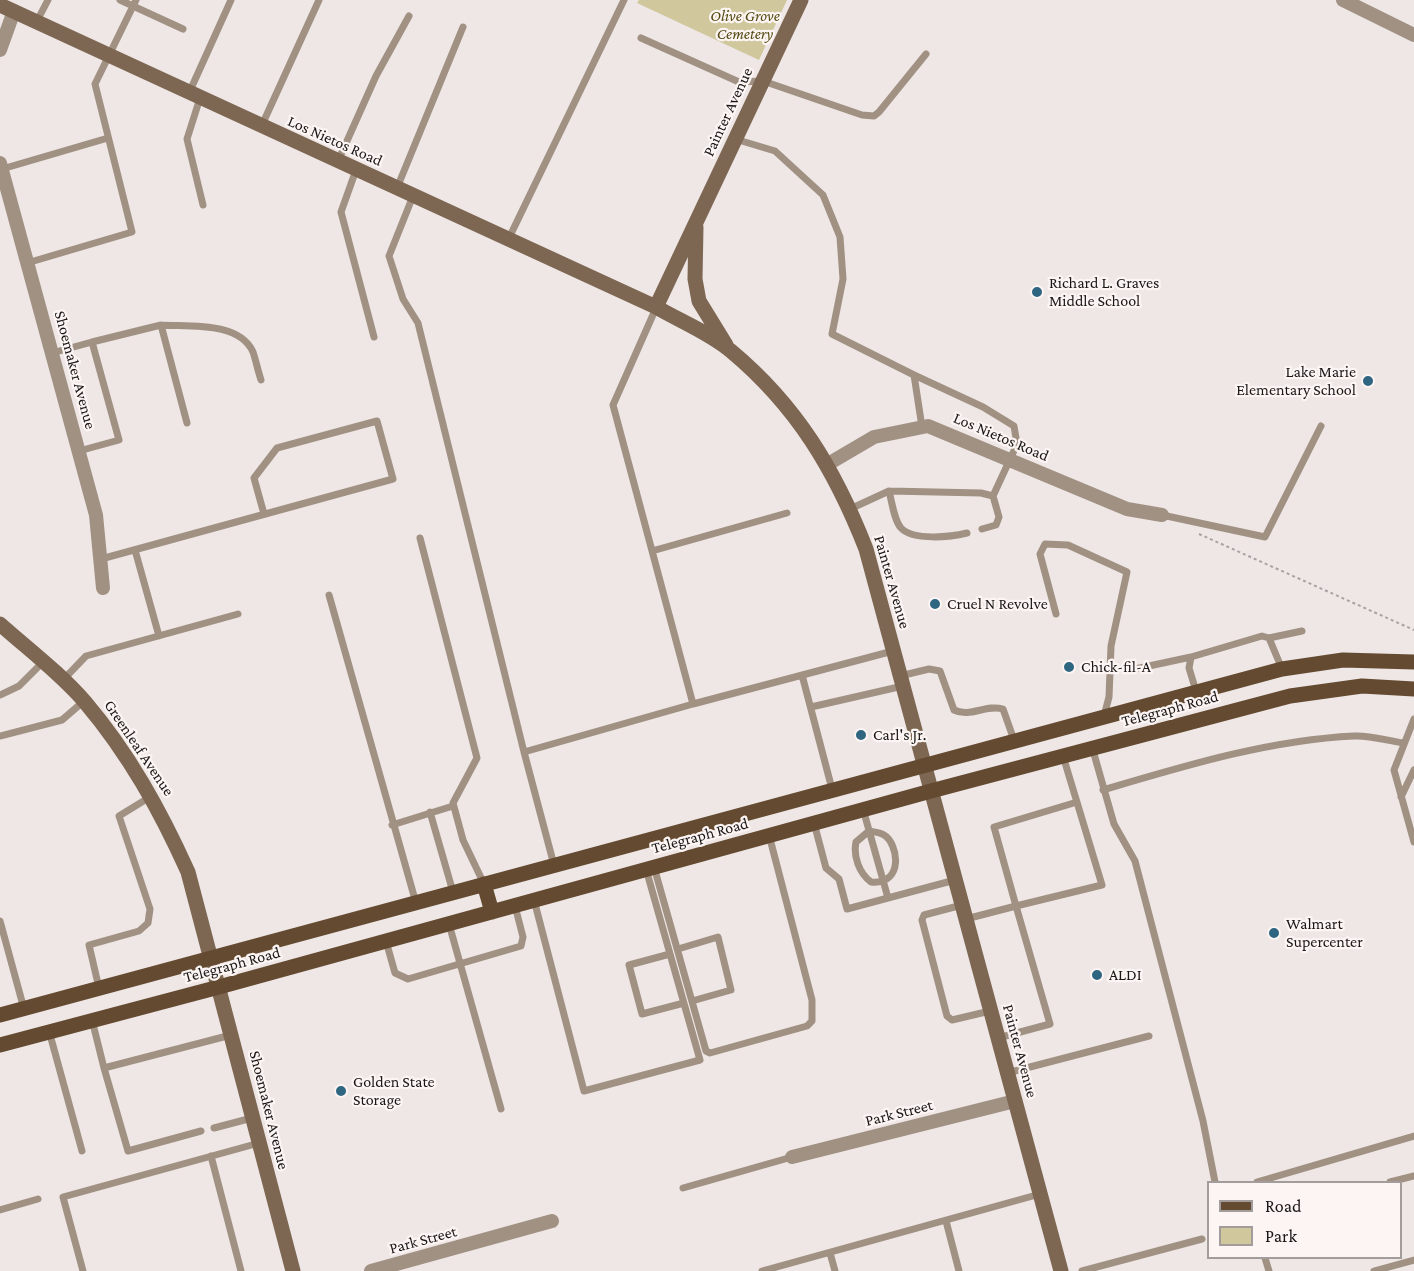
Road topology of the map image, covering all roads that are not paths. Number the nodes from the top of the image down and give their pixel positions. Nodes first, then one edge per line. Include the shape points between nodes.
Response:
1 (48, 0) edge
2 (120, 0) edge
3 (231, 0) edge
4 (319, 0) edge
5 (624, 0) edge
6 (801, 0) edge
7 (1343, 0) edge
8 (134, 3) edge
9 (7, 8) edge
10 (409, 16) dead end
11 (37, 21) junction
12 (463, 27) dead end
13 (183, 29) dead end
14 (1414, 35) edge
15 (641, 38) dead end
16 (0, 50) edge
17 (926, 54) dead end
18 (111, 56) junction
19 (763, 81) junction
20 (194, 96) junction
21 (261, 127) junction
22 (108, 138) junction
23 (735, 140) junction
24 (338, 161) junction
25 (1, 166) edge
26 (356, 170) junction
27 (397, 188) junction
28 (413, 196) junction
29 (202, 205) dead end
30 (696, 222) junction
31 (508, 239) junction
32 (27, 263) junction
33 (656, 307) junction
34 (161, 325) junction
35 (374, 337) dead end
36 (92, 342) junction
37 (729, 350) junction
38 (52, 353) junction
39 (914, 375) junction
40 (261, 380) dead end
41 (187, 423) dead end
42 (1321, 426) dead end
43 (922, 427) junction
44 (79, 451) junction
45 (1011, 460) junction
46 (828, 464) junction
47 (889, 491) junction
48 (993, 496) junction
49 (850, 509) junction
50 (788, 513) dead end
51 (264, 514) junction
52 (1162, 515) joint
53 (982, 529) dead end
54 (967, 533) dead end
55 (420, 538) dead end
56 (135, 550) junction
57 (652, 550) junction
58 (101, 559) junction
59 (103, 588) dead end
60 (329, 595) dead end
61 (238, 614) dead end
62 (1056, 614) dead end
63 (0, 624) edge
64 (1302, 631) dead end
65 (159, 636) junction
66 (1269, 638) junction
67 (893, 651) junction
68 (1191, 657) junction
69 (43, 662) junction
70 (1414, 662) edge
71 (1135, 669) dead end
72 (1282, 669) junction
73 (802, 675) junction
74 (63, 680) junction
75 (901, 681) junction
76 (1414, 689) edge
77 (1196, 691) junction
78 (0, 694) edge
79 (1290, 696) junction
80 (84, 701) junction
81 (693, 704) junction
82 (811, 707) junction
83 (1104, 716) junction
84 (1414, 719) edge
85 (0, 736) edge
86 (1014, 740) junction
87 (1404, 743) junction
88 (1092, 747) junction
89 (524, 752) junction
90 (1063, 756) junction
91 (924, 764) junction
92 (1414, 770) edge
93 (832, 789) junction
94 (1103, 790) junction
95 (931, 791) junction
96 (152, 796) junction
97 (1401, 798) junction
98 (1077, 802) junction
99 (453, 806) junction
100 (863, 809) junction
101 (430, 812) junction
102 (814, 823) junction
103 (392, 825) junction
104 (1412, 829) edge
105 (869, 831) junction
106 (769, 835) junction
107 (1414, 842) edge
108 (554, 865) junction
109 (650, 868) junction
110 (955, 880) junction
111 (884, 882) junction
112 (484, 884) junction
113 (453, 892) junction
114 (888, 898) junction
115 (534, 900) junction
116 (416, 903) junction
117 (515, 906) junction
118 (1016, 906) junction
119 (492, 912) junction
120 (964, 912) junction
121 (0, 921) edge
122 (449, 924) junction
123 (386, 941) junction
124 (678, 949) junction
125 (670, 954) junction
126 (211, 958) junction
127 (461, 964) junction
128 (219, 987) junction
129 (99, 988) junction
130 (692, 1001) junction
131 (684, 1003) junction
132 (24, 1009) junction
133 (990, 1011) junction
134 (0, 1015) edge
135 (92, 1020) junction
136 (50, 1031) junction
137 (231, 1035) junction
138 (1149, 1036) dead end
139 (998, 1038) junction
140 (0, 1045) edge
141 (104, 1068) junction
142 (1007, 1073) junction
143 (1015, 1101) junction
144 (501, 1109) dead end
145 (252, 1118) junction
146 (214, 1128) dead end
147 (201, 1131) dead end
148 (1414, 1136) edge
149 (259, 1143) junction
150 (82, 1151) dead end
151 (211, 1156) junction
152 (792, 1157) joint
153 (1414, 1176) edge
154 (1215, 1181) edge
155 (1260, 1181) edge
156 (1394, 1181) edge
157 (683, 1188) dead end
158 (1040, 1194) junction
159 (38, 1199) dead end
160 (0, 1210) edge
161 (552, 1221) dead end
162 (946, 1221) junction
163 (1202, 1239) dead end
164 (830, 1253) junction
165 (1414, 1260) edge
166 (1387, 1269) edge
167 (83, 1271) edge
168 (241, 1271) edge
169 (293, 1271) edge
170 (371, 1271) edge
171 (762, 1271) edge
172 (835, 1271) edge
173 (959, 1271) edge
174 (1061, 1271) edge
175 (1082, 1271) edge
176 (1374, 1271) edge

1 - 11 lane
2 - 8 lane
3 - 20 lane
4 - 21 lane
5 - 31 lane
6 - 19 main road, Painter Avenue
7 - 14 street
8 - 13 lane
8 - 18 lane
9 - 11 main road, Los Nietos Road
9 - 16 street
10 - 24 lane via 376,76
11 - 18 main road, Los Nietos Road
12 - 27 lane
15 - 19 lane via 739,82
17 - 19 lane via 874,116 862,116
18 - 20 main road, Los Nietos Road
18 - 22 lane via 95,84
19 - 23 main road, Painter Avenue
20 - 21 main road, Los Nietos Road
20 - 29 lane via 187,139
21 - 24 main road, Los Nietos Road
22 - 25 lane
22 - 32 lane via 132,232
23 - 30 main road, Painter Avenue
23 - 39 lane via 775,151 823,195 840,237 843,279 832,334
24 - 26 main road, Los Nietos Road
25 - 32 street, Shoemaker Avenue
26 - 27 main road, Los Nietos Road
26 - 35 lane via 341,212
27 - 28 main road, Los Nietos Road
28 - 31 main road, Los Nietos Road
28 - 89 lane via 389,256 403,299 418,323
30 - 33 main road, Painter Avenue
30 - 37 main road via 695,279 699,301
31 - 33 main road, Los Nietos Road
32 - 38 street, Shoemaker Avenue
33 - 37 main road, Painter Avenue
33 - 57 lane via 613,405
34 - 36 lane
34 - 40 lane via 214,328 236,336 252,351
34 - 41 lane
36 - 38 lane
36 - 44 lane via 119,440
37 - 46 main road, Painter Avenue via 767,385
38 - 44 street, Shoemaker Avenue
39 - 43 lane
39 - 45 lane via 1014,426 1017,444
42 - 52 lane via 1265,537
43 - 45 street, Los Nietos Road via 928,426
43 - 46 street, Los Nietos Road via 874,437
44 - 58 street, Shoemaker Avenue via 96,515
45 - 48 lane
45 - 52 street, Los Nietos Road via 1127,509
46 - 49 main road, Painter Avenue
47 - 48 lane
47 - 49 lane
47 - 54 lane via 899,526 909,535
48 - 53 lane via 999,517 996,525
49 - 67 main road, Painter Avenue via 866,549
50 - 57 lane
51 - 51 lane via 393,479 377,421 277,448 254,478
51 - 56 lane
55 - 99 lane via 477,759
56 - 58 lane
56 - 65 lane
57 - 81 lane
58 - 59 street, Shoemaker Avenue
60 - 103 lane
61 - 65 lane
62 - 83 lane via 1040,554 1045,544 1068,545 1127,572 1111,646 1109,697
63 - 69 main road, Greenleaf Avenue
64 - 66 lane
65 - 74 lane via 86,656
66 - 68 lane via 1262,636
66 - 72 lane
67 - 73 lane
67 - 75 main road, Painter Avenue
68 - 71 lane
68 - 77 lane via 1189,668
69 - 74 main road, Greenleaf Avenue
69 - 78 lane via 19,687
70 - 72 main road, Telegraph Road via 1343,660
72 - 77 main road, Telegraph Road
72 - 79 main road
73 - 81 lane
73 - 82 lane
74 - 80 main road, Greenleaf Avenue
75 - 82 lane
75 - 86 lane via 928,669 940,671 954,710 963,714 993,707 1003,709
75 - 91 main road, Painter Avenue
76 - 79 main road, Telegraph Road via 1362,686
77 - 83 main road, Telegraph Road
79 - 88 main road, Telegraph Road
80 - 85 lane via 62,720
80 - 96 main road, Greenleaf Avenue via 113,736
81 - 89 lane
82 - 93 lane
83 - 86 main road, Telegraph Road
83 - 88 main road
84 - 87 lane
86 - 91 main road, Telegraph Road
87 - 94 lane via 1356,736 1273,746
87 - 97 lane via 1394,770
88 - 90 main road, Telegraph Road
88 - 94 lane
89 - 108 lane
90 - 95 main road, Telegraph Road
90 - 98 lane
91 - 93 main road, Telegraph Road
91 - 95 main road, Painter Avenue
92 - 97 lane
93 - 108 main road, Telegraph Road
94 - 154 lane via 1114,824 1135,861 1203,1120
95 - 100 main road, Telegraph Road
95 - 110 main road, Painter Avenue
96 - 126 main road, Greenleaf Avenue via 188,872
96 - 129 lane via 118,816 150,909 148,923 139,931 89,945
97 - 104 lane
98 - 118 lane via 994,827
98 - 118 lane via 1102,885
99 - 101 lane
99 - 112 lane via 463,840
100 - 102 main road, Telegraph Road
100 - 105 lane
101 - 103 lane
101 - 113 lane
102 - 106 main road, Telegraph Road
102 - 114 lane via 826,868 838,879 847,909
103 - 116 lane
104 - 107 lane
105 - 111 lane
105 - 111 lane via 886,836 892,848 895,869
105 - 111 lane via 856,842 860,869 871,882
106 - 109 main road, Telegraph Road
106 - 130 lane via 812,1000 812,1021 807,1026 710,1053 706,1051
108 - 112 main road, Telegraph Road
109 - 115 main road, Telegraph Road
109 - 124 lane
109 - 125 lane
110 - 114 lane
110 - 120 main road, Painter Avenue
111 - 114 lane
112 - 113 main road, Telegraph Road
112 - 119 main road
113 - 116 main road, Telegraph Road
115 - 117 main road, Telegraph Road
115 - 131 lane via 584,1091 700,1060
116 - 126 main road, Telegraph Road
117 - 119 main road, Telegraph Road
117 - 127 lane via 523,937 521,946
118 - 120 lane
118 - 139 lane via 1050,1024
119 - 122 main road, Telegraph Road
120 - 133 main road, Painter Avenue
120 - 133 lane via 924,915 922,920 947,1016 952,1020
121 - 132 lane
122 - 123 main road, Telegraph Road
122 - 127 lane
123 - 127 lane via 395,972 401,978
123 - 128 main road, Telegraph Road
124 - 130 lane
124 - 130 lane via 718,937 731,990
125 - 131 lane
125 - 131 lane via 629,965 642,1014
126 - 128 main road, Shoemaker Avenue
126 - 129 main road, Telegraph Road
127 - 144 lane
128 - 135 main road, Telegraph Road
128 - 137 main road, Shoemaker Avenue
129 - 132 main road, Telegraph Road
132 - 134 main road, Telegraph Road
133 - 139 main road, Painter Avenue
135 - 136 main road, Telegraph Road
135 - 141 lane
136 - 140 main road, Telegraph Road
136 - 150 lane
137 - 141 lane
137 - 145 main road, Shoemaker Avenue
138 - 142 lane
139 - 142 main road, Painter Avenue
141 - 147 lane via 128,1151
142 - 143 main road, Painter Avenue
143 - 152 street, Park Street
143 - 158 main road, Painter Avenue
145 - 146 lane
145 - 149 main road, Shoemaker Avenue
148 - 155 lane
149 - 151 lane
149 - 169 main road, Shoemaker Avenue
151 - 167 lane via 63,1197
151 - 168 lane
152 - 157 lane
153 - 156 lane
158 - 162 lane
158 - 174 main road, Painter Avenue
159 - 160 lane
161 - 170 street, Park Street
162 - 164 lane
162 - 173 lane
163 - 175 lane
164 - 171 lane
164 - 172 lane
165 - 166 lane
166 - 176 lane

